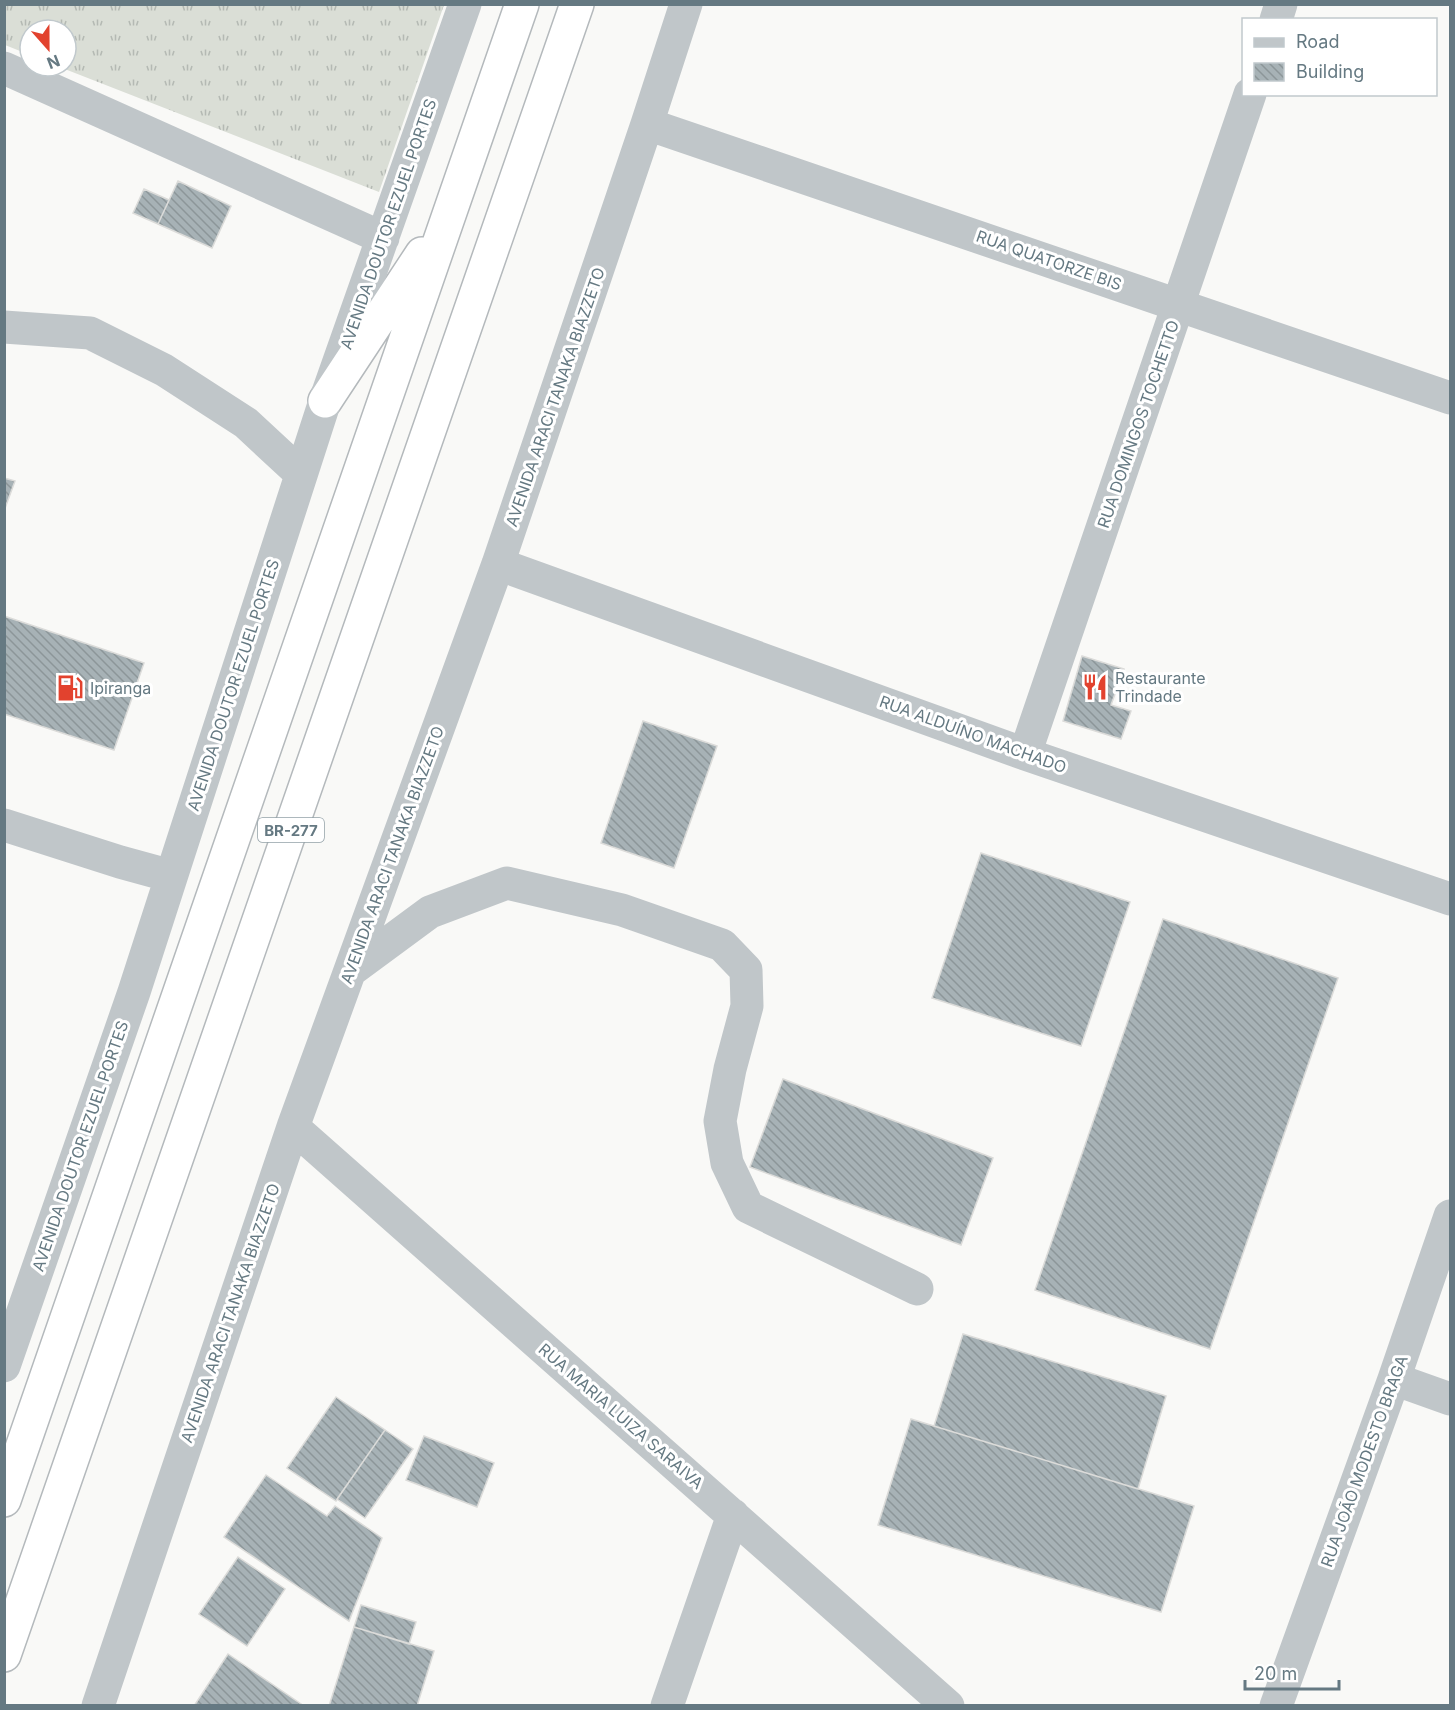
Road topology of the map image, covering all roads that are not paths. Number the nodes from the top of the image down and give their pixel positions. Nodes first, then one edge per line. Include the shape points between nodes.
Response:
1 (465, 4) edge
2 (522, 4) edge
3 (577, 4) edge
4 (686, 4) edge
5 (4, 68) edge
6 (1249, 96) edge
7 (647, 124) junction
8 (448, 215) junction
9 (383, 238) junction
10 (1179, 304) junction
11 (4, 327) edge
12 (1450, 398) edge
13 (325, 401) junction
14 (302, 474) junction
15 (498, 564) junction
16 (1025, 754) junction
17 (4, 825) edge
18 (171, 876) junction
19 (1450, 899) edge
20 (350, 971) junction
21 (293, 1127) junction
22 (1450, 1216) edge
23 (917, 1289) dead end
24 (4, 1366) edge
25 (1394, 1379) junction
26 (1450, 1398) edge
27 (4, 1500) edge
28 (733, 1515) junction
29 (4, 1655) edge
30 (98, 1706) edge
31 (667, 1706) edge
32 (948, 1706) edge
33 (1275, 1706) edge

1 - 9 street, AVENIDA DOUTOR EZUEL PORTES
2 - 8 highway, BR-277
3 - 29 highway, BR-277
4 - 7 street, AVENIDA ARACI TANAKA BIAZZETO
5 - 9 street
6 - 10 street, RUA DOMINGOS TOCHETTO
7 - 10 street, RUA QUATORZE BIS
7 - 15 street, AVENIDA ARACI TANAKA BIAZZETO
8 - 13 highway
8 - 27 highway, BR-277
9 - 13 street, AVENIDA DOUTOR EZUEL PORTES
10 - 12 street, RUA QUATORZE BIS
10 - 16 street, RUA DOMINGOS TOCHETTO
11 - 14 street via 90,333 101,338 164,370 246,423
13 - 14 street, AVENIDA DOUTOR EZUEL PORTES
14 - 18 street, AVENIDA DOUTOR EZUEL PORTES
15 - 16 street, RUA ALDUÍNO MACHADO
15 - 20 street, AVENIDA ARACI TANAKA BIAZZETO
16 - 19 street, RUA ALDUÍNO MACHADO
17 - 18 street
18 - 24 street, AVENIDA DOUTOR EZUEL PORTES
20 - 21 street, AVENIDA ARACI TANAKA BIAZZETO
20 - 23 street via 430,912 507,883 622,909 722,945 746,970 747,1006 720,1121 727,1163 748,1207
21 - 28 street, RUA MARIA LUIZA SARAIVA
21 - 30 street, AVENIDA ARACI TANAKA BIAZZETO
22 - 25 street, RUA JOÃO MODESTO BRAGA
25 - 26 street
25 - 33 street, RUA JOÃO MODESTO BRAGA
28 - 31 street
28 - 32 street, RUA MARIA LUIZA SARAIVA

